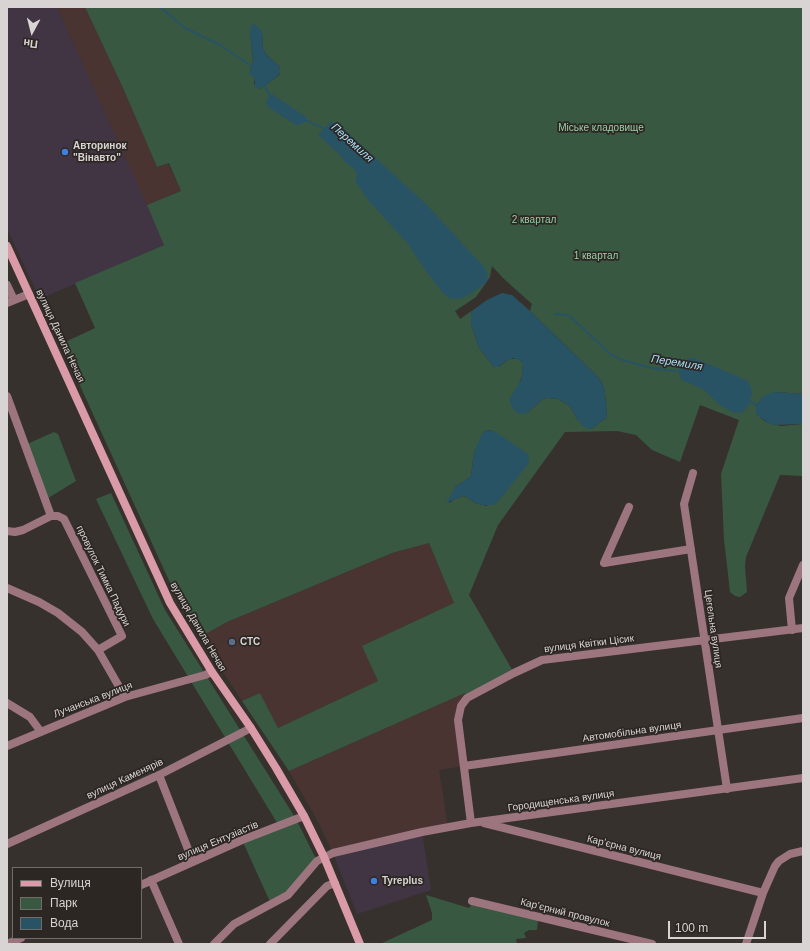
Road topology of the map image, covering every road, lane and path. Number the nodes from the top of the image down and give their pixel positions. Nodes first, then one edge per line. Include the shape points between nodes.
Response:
1 (7, 246) edge
2 (7, 285) edge
3 (29, 294) junction
4 (11, 301) edge
5 (7, 396) edge
6 (693, 473) dead end
7 (629, 507) dead end
8 (51, 516) junction
9 (7, 531) edge
10 (691, 549) junction
11 (803, 565) edge
12 (7, 588) edge
13 (803, 628) edge
14 (792, 630) junction
15 (704, 639) junction
16 (98, 650) junction
17 (212, 672) junction
18 (125, 697) junction
19 (7, 703) edge
20 (803, 718) edge
21 (251, 728) junction
22 (718, 730) junction
23 (41, 732) junction
24 (7, 746) edge
25 (464, 766) junction
26 (159, 775) junction
27 (803, 778) edge
28 (727, 788) junction
29 (304, 816) junction
30 (480, 822) junction
31 (471, 823) junction
32 (7, 844) edge
33 (803, 851) edge
34 (324, 857) junction
35 (193, 862) junction
36 (151, 880) junction
37 (335, 883) junction
38 (142, 884) edge
39 (763, 893) junction
40 (472, 901) dead end
41 (18, 939) edge
42 (8, 943) edge
43 (179, 944) edge
44 (214, 944) edge
45 (270, 944) edge
46 (360, 944) edge
47 (652, 944) edge
48 (746, 944) edge

1 - 3 main road, вулиця Данила Нечая
2 - 4 street
3 - 4 street
3 - 17 main road, вулиця Данила Нечая via 170,603
5 - 8 street
6 - 10 street, Цегельна вулиця via 684,504
7 - 10 street via 604,563
8 - 9 street via 23,530
8 - 16 street, провулок Тимка Падури via 64,519 122,636
10 - 15 street, Цегельна вулиця
11 - 14 street via 788,598
12 - 16 street via 39,602 62,616 82,632
13 - 14 street, вулиця Квітки Цісик
14 - 15 street, вулиця Квітки Цісик
15 - 22 street, Цегельна вулиця
15 - 25 street, вулиця Квітки Цісик via 542,660 514,673 467,698 461,706 458,725
16 - 18 street
17 - 18 street, Лучанська вулиця
17 - 21 main road, вулиця Данила Нечая
18 - 23 street, Лучанська вулиця
19 - 23 street via 30,717
20 - 22 street, Автомобільна вулиця
21 - 26 street, вулиця Каменярів
21 - 29 main road, вулиця Данила Нечая
22 - 25 street, Автомобільна вулиця
22 - 28 street, Цегельна вулиця
23 - 24 street, Лучанська вулиця
25 - 31 street, вулиця Квітки Цісик
26 - 32 street, вулиця Каменярів
26 - 35 street
27 - 28 street, Городищенська вулиця
28 - 30 street, Городищенська вулиця
29 - 34 main road, вулиця Данила Нечая
29 - 35 street, вулиця Ентузіастів
30 - 31 street, Городищенська вулиця
30 - 39 street, Карʼєрна вулиця
31 - 34 street, Городищенська вулиця via 422,832
33 - 39 street via 790,854 779,861 770,874
34 - 37 main road, вулиця Данила Нечая
34 - 44 street via 317,861 288,895 234,924
35 - 36 street, вулиця Ентузіастів
36 - 38 street, вулиця Ентузіастів
36 - 43 street
37 - 45 street via 327,886
37 - 46 main road, вулиця Данила Нечая
39 - 48 street
40 - 47 street, Карʼєрний провулок
41 - 42 street

